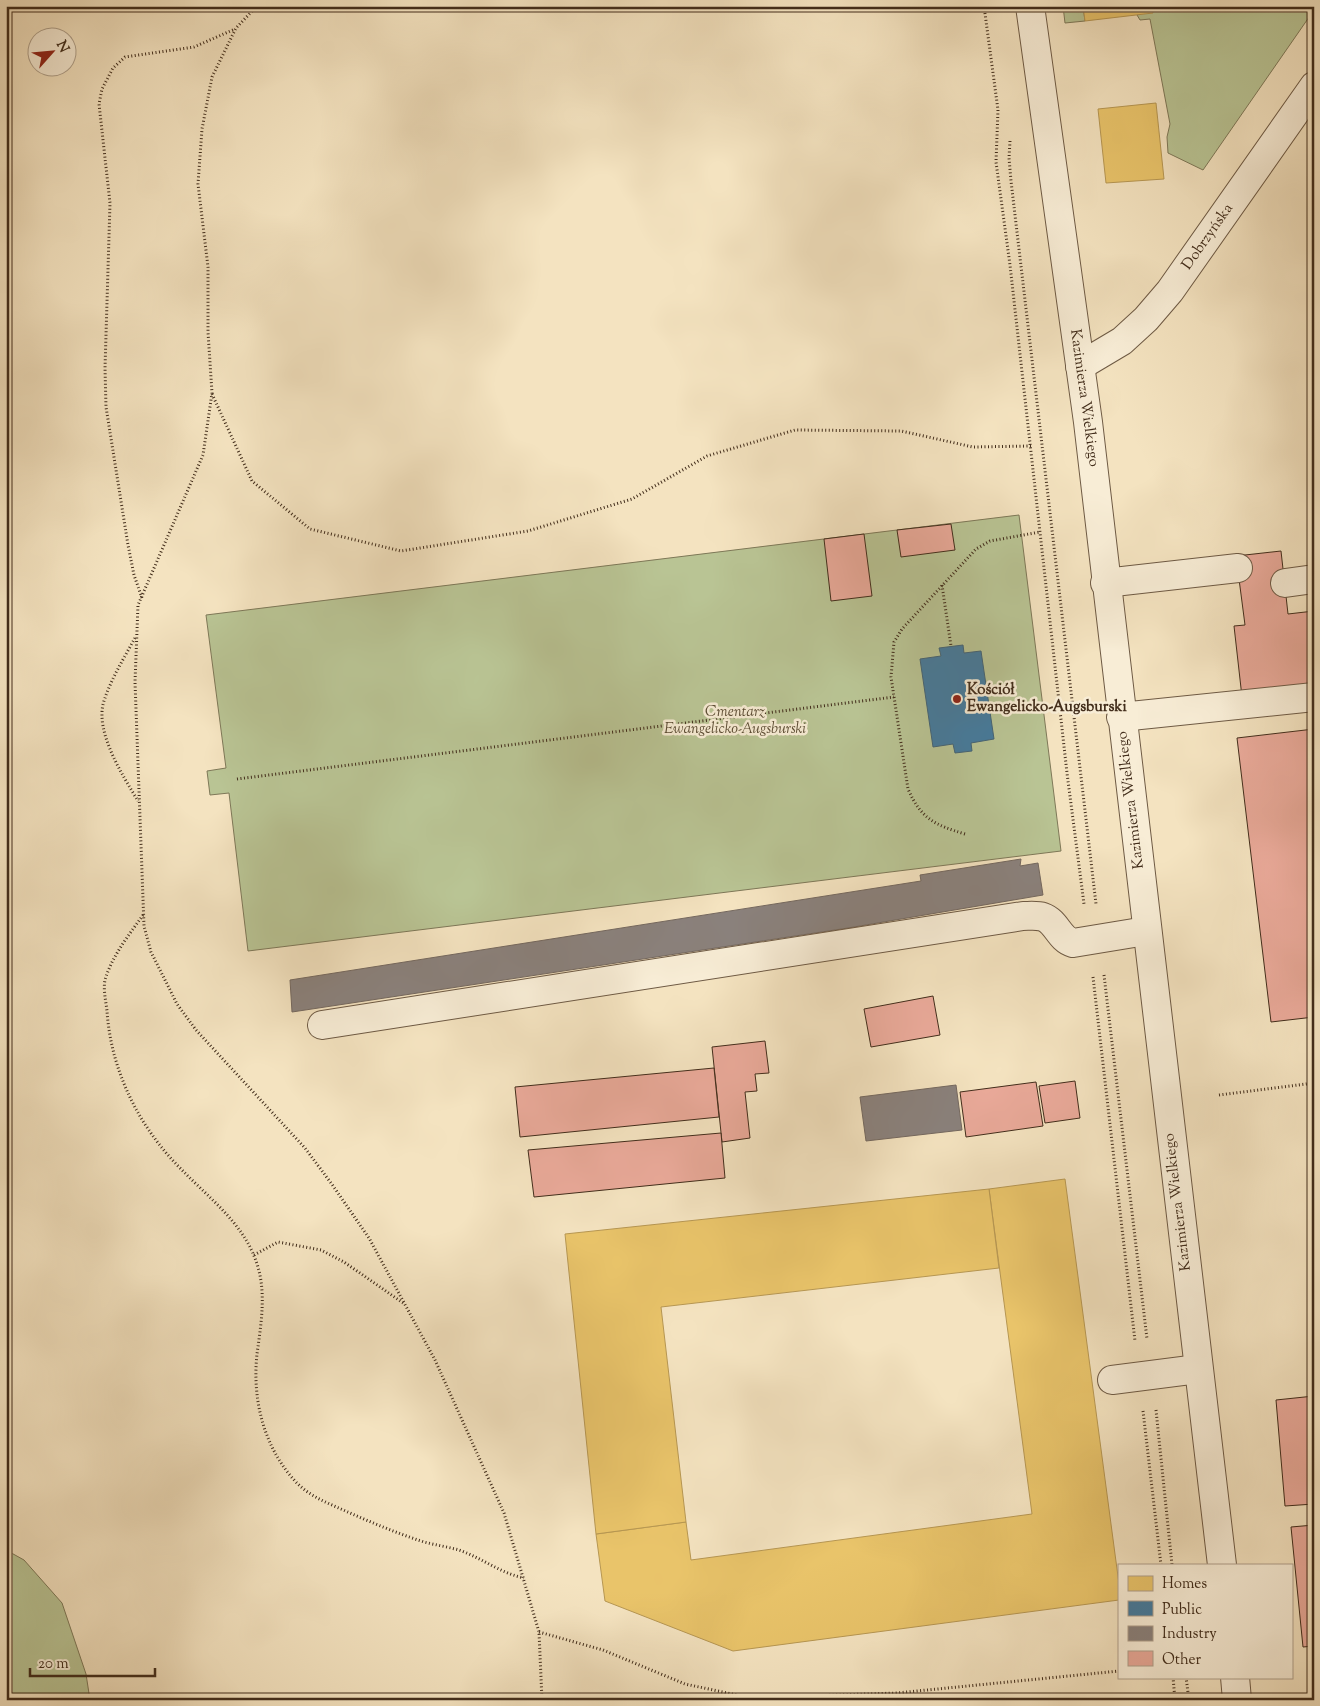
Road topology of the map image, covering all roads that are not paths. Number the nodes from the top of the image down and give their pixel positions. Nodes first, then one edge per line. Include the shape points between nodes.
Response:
1 (1030, 6) edge
2 (1314, 86) edge
3 (1080, 366) junction
4 (1238, 568) dead end
5 (1314, 579) edge
6 (1105, 583) junction
7 (1285, 583) dead end
8 (1314, 696) edge
9 (1121, 717) junction
10 (1146, 931) junction
11 (322, 1025) dead end
12 (1198, 1369) junction
13 (1134, 1377) road end
14 (1222, 1564) edge
15 (1235, 1678) edge
16 (1237, 1700) edge

1 - 3 street, Kazimierza Wielkiego
2 - 3 street, Dobrzyńska via 1170,291 1122,341
3 - 6 street, Kazimierza Wielkiego
4 - 6 street
5 - 7 street
6 - 9 street, Kazimierza Wielkiego
8 - 9 street
9 - 10 street, Kazimierza Wielkiego
10 - 11 street via 1073,943 1065,940 1050,920 1042,916 1023,916
10 - 12 street, Kazimierza Wielkiego
12 - 13 street
12 - 14 street, Kazimierza Wielkiego
15 - 16 street

